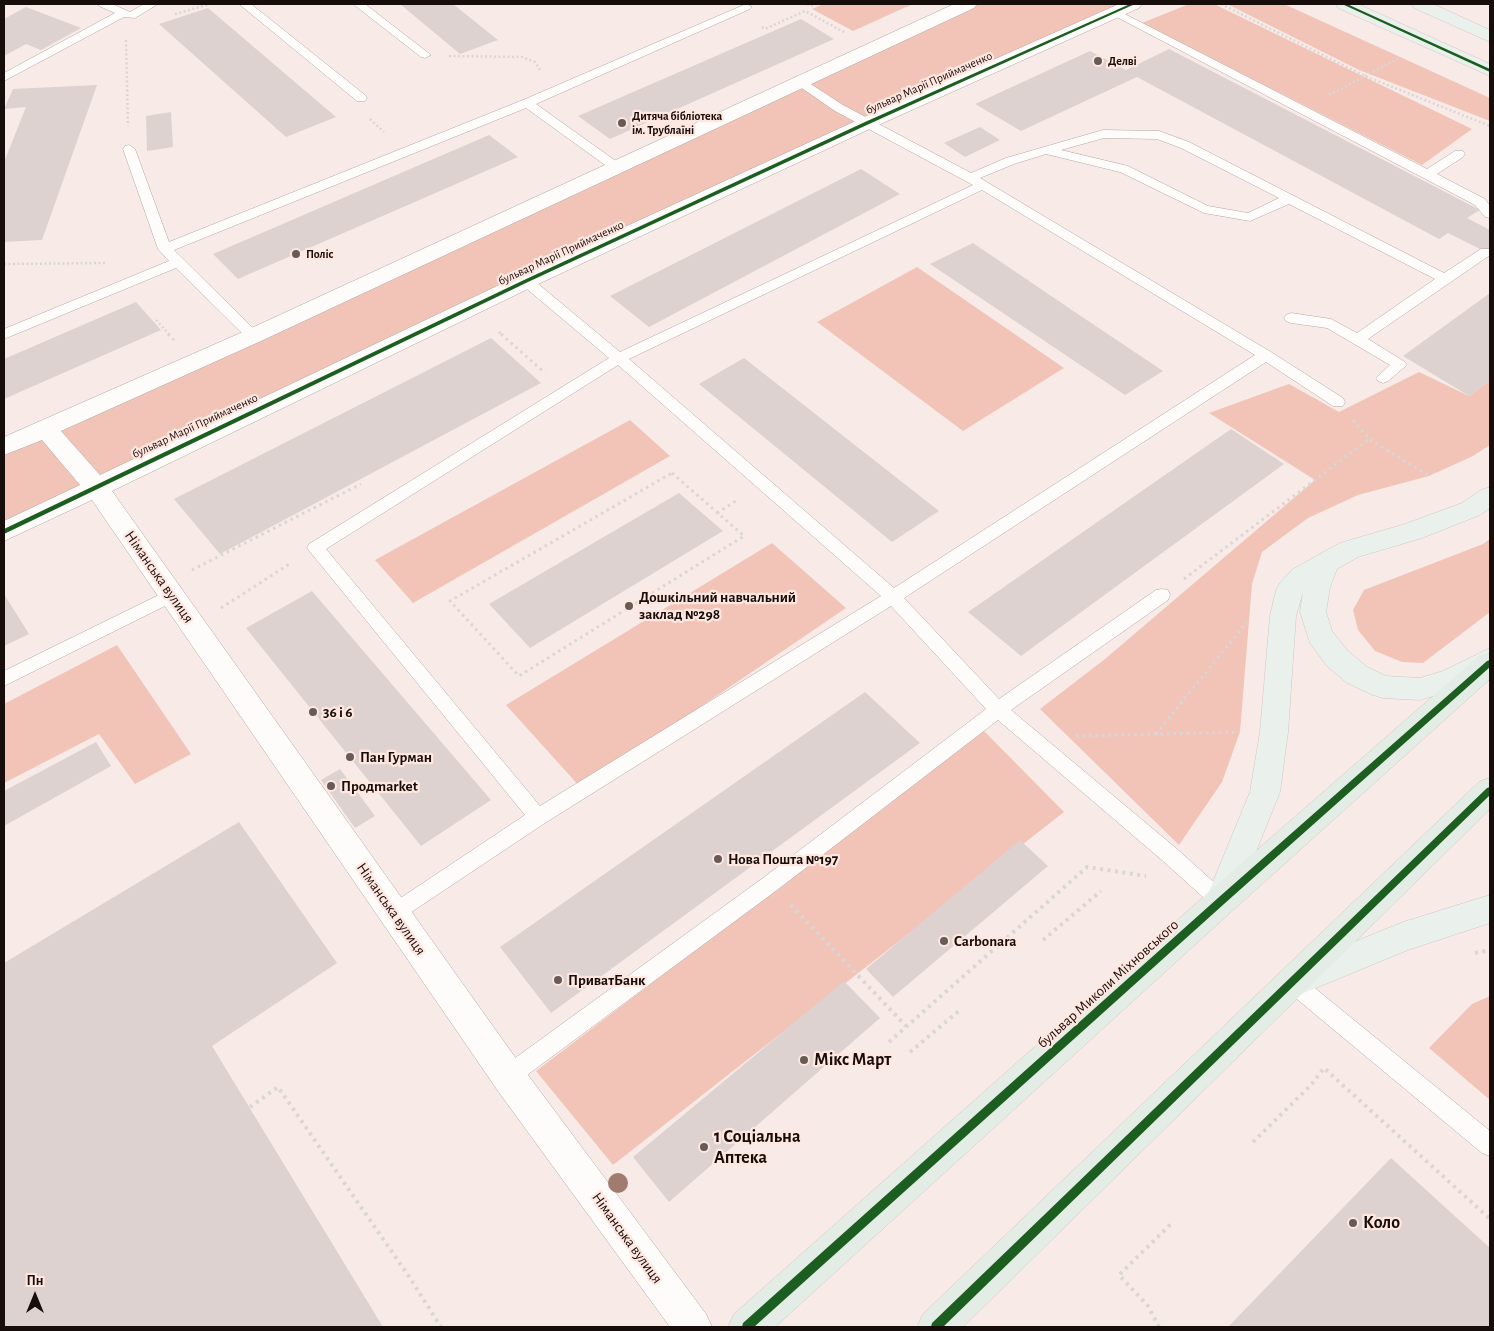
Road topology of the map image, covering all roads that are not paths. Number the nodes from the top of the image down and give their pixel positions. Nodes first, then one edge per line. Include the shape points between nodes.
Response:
1 (103, 4) edge
2 (152, 4) edge
3 (244, 4) edge
4 (358, 4) edge
5 (968, 4) edge
6 (1344, 4) edge
7 (1420, 4) edge
8 (1124, 8) edge
9 (740, 9) road end
10 (124, 13) junction
11 (1490, 37) edge
12 (425, 55) road end
13 (1490, 71) edge
14 (4, 78) edge
15 (800, 81) junction
16 (361, 98) road end
17 (527, 103) junction
18 (867, 123) junction
19 (129, 150) road end
20 (1044, 150) junction
21 (1459, 154) dead end
22 (616, 166) junction
23 (1427, 175) junction
24 (977, 181) junction
25 (1288, 199) junction
26 (1490, 214) edge
27 (165, 248) junction
28 (1486, 252) dead end
29 (179, 262) junction
30 (1446, 280) junction
31 (526, 282) junction
32 (1291, 318) dead end
33 (4, 334) edge
34 (253, 336) junction
35 (1358, 339) junction
36 (1266, 355) junction
37 (619, 358) junction
38 (1383, 378) dead end
39 (1338, 402) road end
40 (45, 428) junction
41 (4, 447) edge
42 (95, 486) junction
43 (1490, 496) edge
44 (4, 532) edge
45 (1326, 562) junction
46 (171, 595) junction
47 (1162, 595) road end
48 (893, 597) junction
49 (1490, 659) edge
50 (1490, 663) edge
51 (4, 679) edge
52 (998, 710) junction
53 (1490, 790) edge
54 (538, 817) junction
55 (1221, 901) junction
56 (1490, 909) edge
57 (394, 914) junction
58 (1293, 982) junction
59 (510, 1079) junction
60 (1490, 1145) edge
61 (693, 1327) edge
62 (747, 1327) edge
63 (936, 1327) edge

1 - 10 lane
2 - 10 lane via 131,16
3 - 16 lane
4 - 12 lane
5 - 15 street
6 - 13 main road
7 - 11 main road
8 - 18 street, бульвар Марії Приймаченко
8 - 23 lane via 1302,110
9 - 17 lane
10 - 14 lane
15 - 18 lane
15 - 22 street
17 - 22 lane
17 - 27 lane
18 - 24 lane
18 - 31 street, бульвар Марії Приймаченко
19 - 27 lane
20 - 24 lane via 1010,161
20 - 25 lane via 1124,169 1204,209 1250,217
20 - 25 lane via 1103,134 1159,135 1185,145
21 - 23 lane
22 - 34 street
23 - 26 lane via 1480,202
24 - 36 lane
24 - 37 lane
25 - 30 lane
27 - 29 lane
28 - 30 lane
29 - 33 lane
29 - 34 lane
30 - 35 lane
31 - 37 lane
31 - 42 street, бульвар Марії Приймаченко
32 - 35 lane via 1331,324
34 - 40 street
35 - 38 lane via 1400,365
36 - 39 lane
36 - 48 lane
37 - 48 lane
37 - 54 lane via 315,548
40 - 41 street
40 - 42 street, Німанська вулиця
42 - 44 street, бульвар Марії Приймаченко
42 - 46 street, Німанська вулиця
43 - 45 main road via 1471,509 1413,531 1348,550
45 - 49 main road via 1317,588 1314,612 1320,635 1337,658 1357,675 1384,687 1420,689 1452,679
45 - 55 main road via 1302,576 1289,590 1265,792
46 - 51 lane
46 - 57 street, Німанська вулиця
47 - 52 lane
48 - 52 lane
48 - 54 lane
50 - 55 highway, бульвар Миколи Міхновського
52 - 55 lane
52 - 59 lane via 770,884 519,1068
53 - 58 highway
54 - 57 lane
55 - 62 highway, бульвар Миколи Міхновського
56 - 58 main road via 1403,937
57 - 59 street, Німанська вулиця
58 - 60 lane
58 - 63 highway
59 - 61 street, Німанська вулиця

